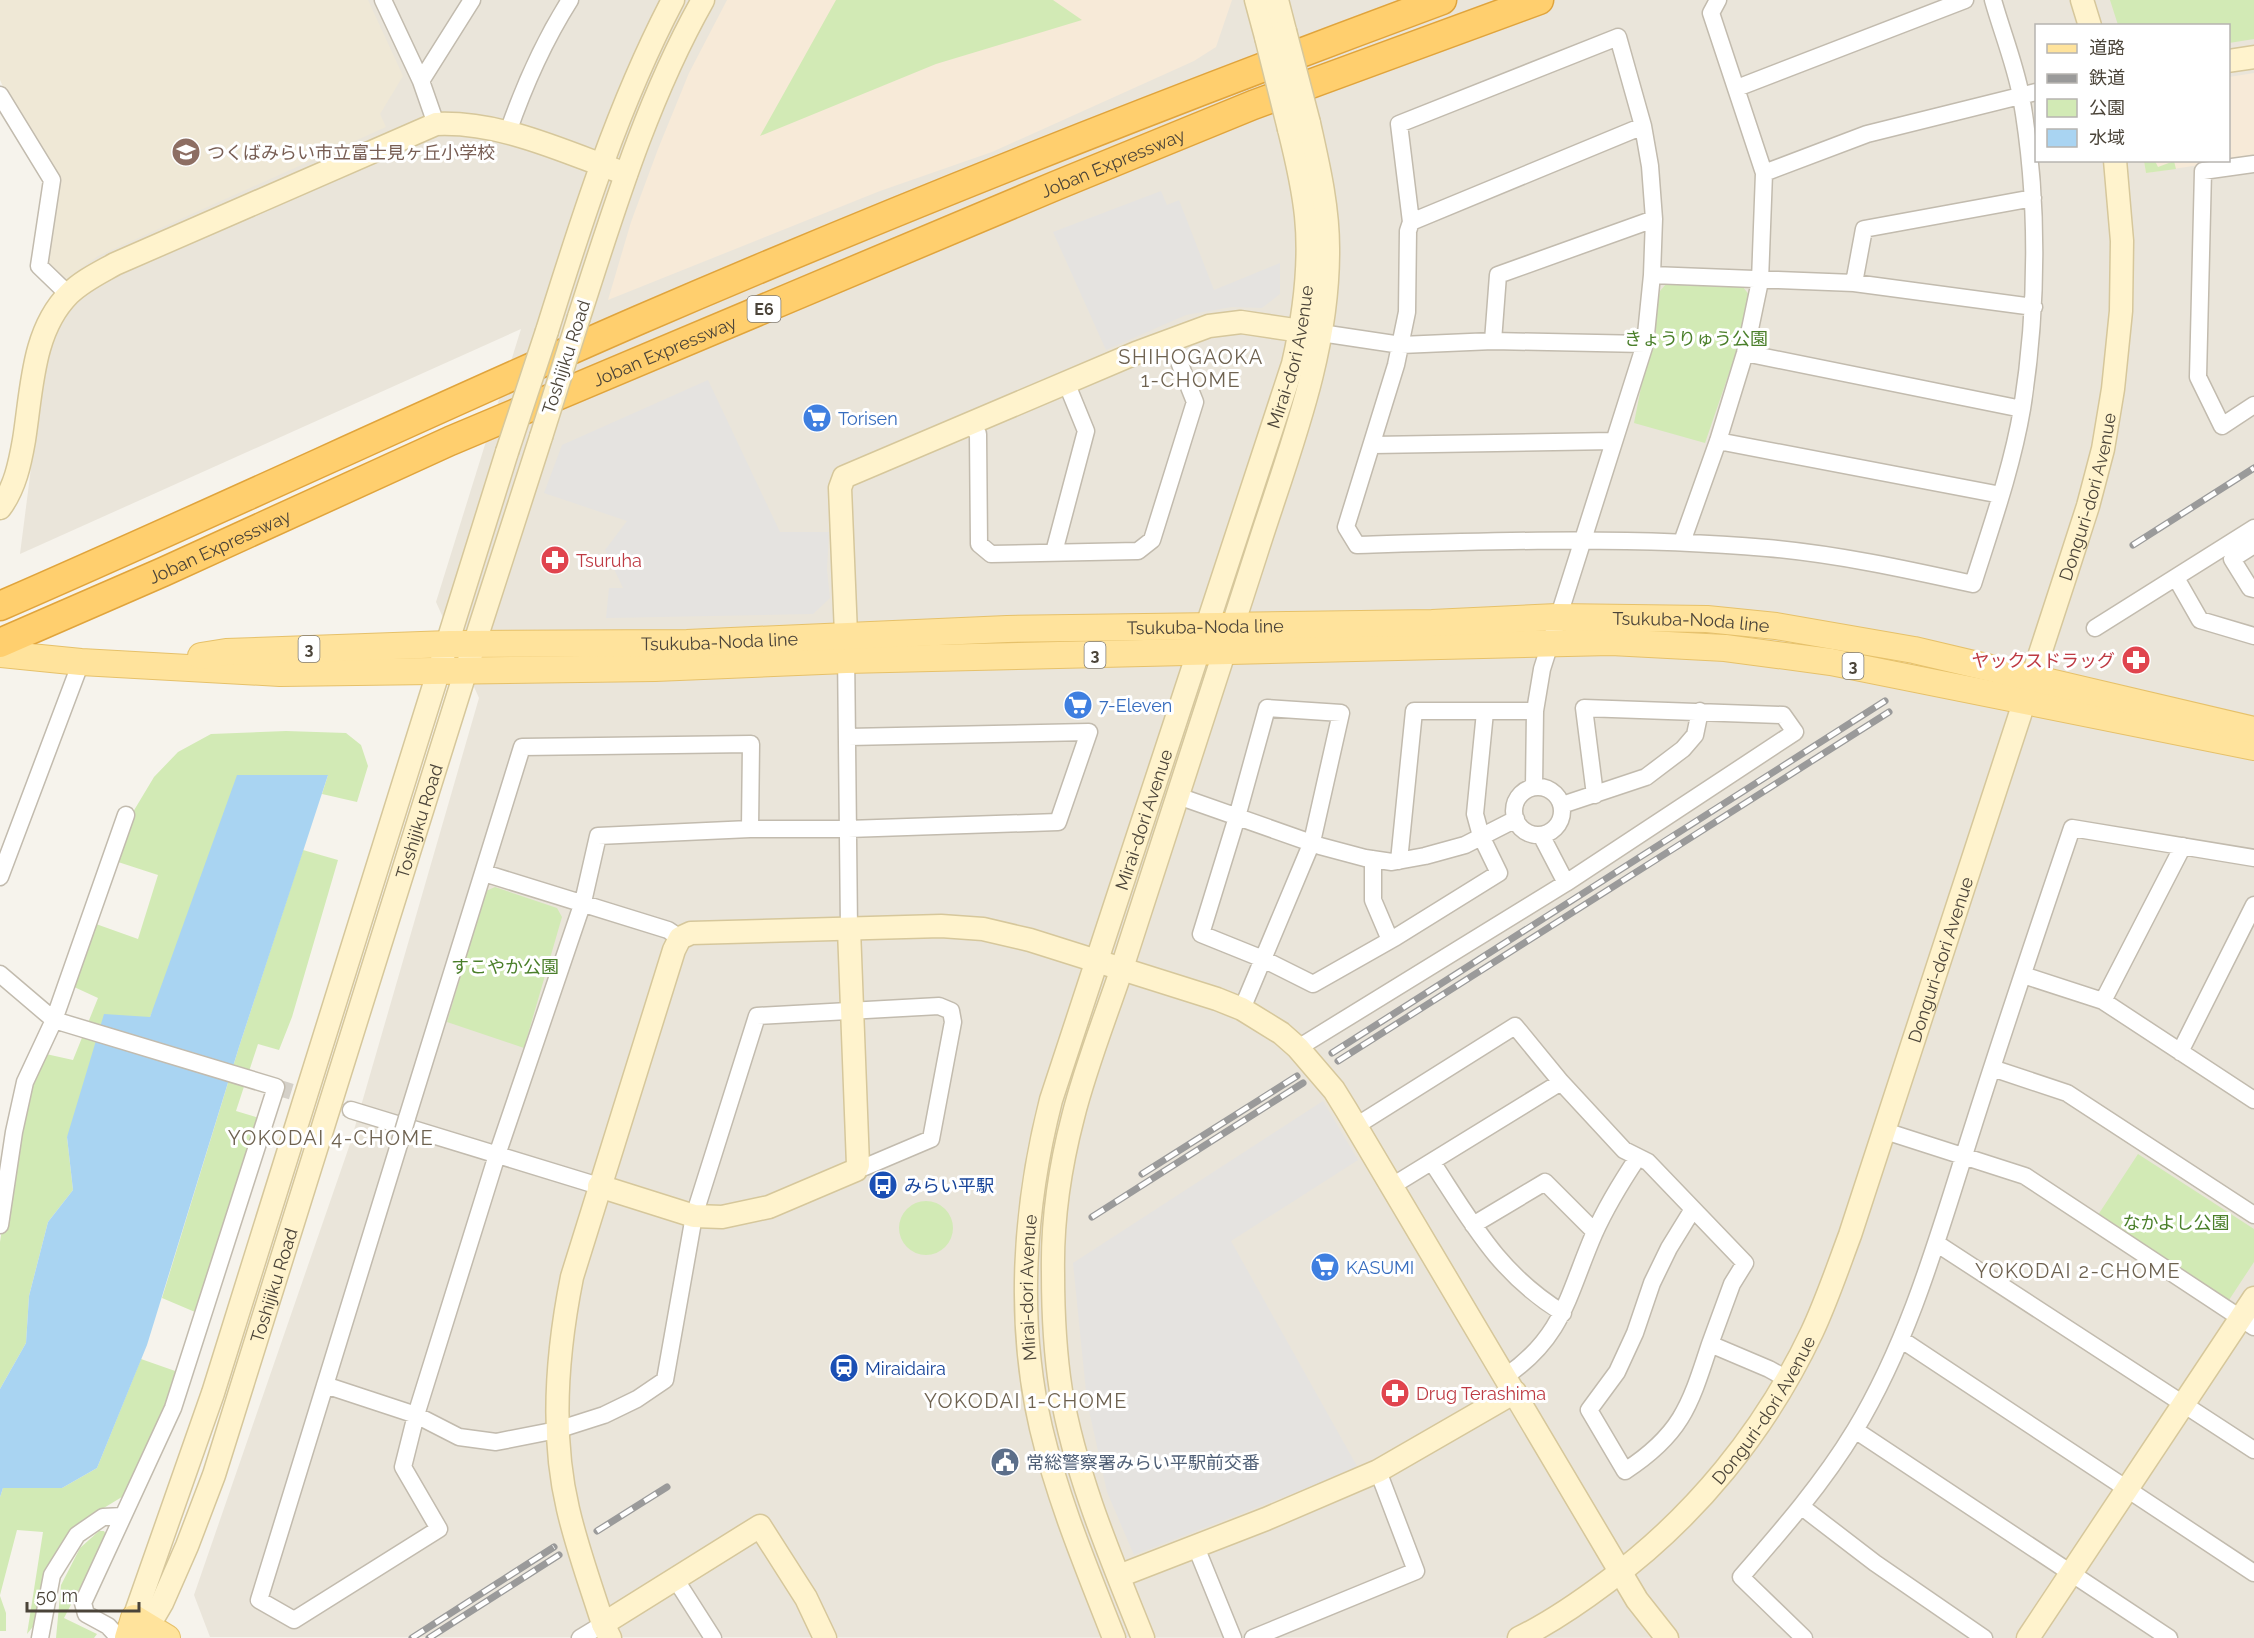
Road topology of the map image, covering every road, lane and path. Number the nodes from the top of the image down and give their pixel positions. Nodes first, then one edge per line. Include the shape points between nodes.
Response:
1 (383, 0) edge
2 (472, 0) edge
3 (570, 0) edge
4 (673, 0) edge
5 (703, 0) edge
6 (1256, 0) edge
7 (1277, 0) edge
8 (1442, 0) edge
9 (1539, 0) edge
10 (1718, 0) edge
11 (1965, 0) edge
12 (1993, 0) edge
13 (2082, 0) edge
14 (2089, 24) edge
15 (1275, 34) junction
16 (2254, 57) edge
17 (2230, 62) edge
18 (421, 81) junction
19 (1737, 88) junction
20 (2029, 94) edge
21 (1, 99) edge
22 (436, 124) junction
23 (1643, 126) junction
24 (508, 132) junction
25 (2115, 162) edge
26 (2254, 164) edge
27 (602, 165) junction
28 (1764, 173) junction
29 (626, 174) junction
30 (2032, 198) junction
31 (1654, 219) junction
32 (1411, 222) junction
33 (1652, 275) junction
34 (1761, 281) junction
35 (1854, 283) junction
36 (68, 294) junction
37 (2034, 307) junction
38 (1311, 332) junction
39 (1170, 339) junction
40 (1493, 341) junction
41 (1645, 344) junction
42 (1401, 345) junction
43 (1745, 354) junction
44 (1066, 382) junction
45 (2254, 405) edge
46 (2022, 409) junction
47 (970, 424) junction
48 (1614, 441) junction
49 (1718, 441) junction
50 (1373, 445) junction
51 (2001, 495) junction
52 (0, 508) edge
53 (2254, 528) edge
54 (1582, 540) junction
55 (1682, 542) junction
56 (2254, 544) edge
57 (1054, 552) junction
58 (2176, 578) junction
59 (2254, 589) edge
60 (0, 606) edge
61 (1557, 617) junction
62 (1234, 625) junction
63 (1206, 626) junction
64 (2095, 628) dead end
65 (846, 634) junction
66 (2254, 636) edge
67 (0, 643) edge
68 (1550, 643) junction
69 (474, 644) junction
70 (449, 645) junction
71 (1225, 652) junction
72 (1197, 653) junction
73 (0, 654) edge
74 (846, 660) junction
75 (70, 662) junction
76 (145, 664) junction
77 (466, 670) junction
78 (440, 671) junction
79 (2028, 689) junction
80 (1535, 711) junction
81 (1700, 711) junction
82 (1485, 712) junction
83 (2254, 730) edge
84 (848, 737) junction
85 (2254, 747) edge
86 (1534, 788) junction
87 (1595, 795) junction
88 (1178, 796) junction
89 (1562, 805) junction
90 (126, 815) dead end
91 (1237, 817) junction
92 (1516, 819) junction
93 (750, 829) junction
94 (848, 829) junction
95 (1541, 835) junction
96 (1481, 836) junction
97 (1312, 842) junction
98 (2183, 846) junction
99 (2254, 858) edge
100 (1373, 860) junction
101 (1399, 861) junction
102 (484, 873) junction
103 (0, 877) edge
104 (1566, 883) junction
105 (583, 902) junction
106 (2254, 905) edge
107 (849, 929) junction
108 (680, 938) junction
109 (1390, 940) junction
110 (1263, 959) junction
111 (1096, 960) junction
112 (1121, 969) junction
113 (0, 974) edge
114 (2023, 975) junction
115 (2103, 1001) junction
116 (1242, 1009) junction
117 (852, 1010) junction
118 (59, 1022) junction
119 (1298, 1048) junction
120 (2180, 1052) junction
121 (1992, 1068) junction
122 (1561, 1082) junction
123 (2254, 1100) edge
124 (351, 1110) tunnel mouth
125 (1356, 1126) junction
126 (1885, 1131) junction
127 (497, 1155) junction
128 (1964, 1155) junction
129 (1638, 1157) junction
130 (1432, 1161) junction
131 (858, 1167) junction
132 (599, 1186) junction
133 (1392, 1186) junction
134 (1693, 1209) junction
135 (2254, 1215) edge
136 (694, 1216) junction
137 (0, 1225) edge
138 (1473, 1225) junction
139 (1595, 1232) junction
140 (1936, 1243) junction
141 (2254, 1299) edge
142 (1563, 1313) junction
143 (2248, 1322) edge
144 (1902, 1340) junction
145 (1710, 1344) junction
146 (1787, 1379) junction
147 (1511, 1384) junction
148 (326, 1385) junction
149 (2184, 1404) junction
150 (416, 1415) junction
151 (557, 1430) junction
152 (1855, 1430) junction
153 (2254, 1450) edge
154 (1378, 1471) junction
155 (2127, 1489) junction
156 (1802, 1507) junction
157 (123, 1516) junction
158 (1196, 1547) junction
159 (1621, 1571) junction
160 (2254, 1573) edge
161 (2071, 1574) junction
162 (1119, 1576) junction
163 (676, 1580) junction
164 (606, 1631) edge
165 (138, 1633) edge
166 (40, 1638) edge
167 (580, 1638) edge
168 (713, 1638) edge
169 (825, 1638) edge
170 (1114, 1638) edge
171 (1143, 1638) edge
172 (1233, 1638) edge
173 (1253, 1638) edge
174 (1519, 1638) edge
175 (1667, 1638) edge
176 (1804, 1638) edge
177 (1984, 1638) edge
178 (2028, 1638) edge
179 (2169, 1638) edge

1 - 18 street
2 - 18 street
3 - 24 street via 554,26
4 - 27 street, Toshijiku Road
5 - 29 street, Toshijiku Road via 670,66
6 - 15 street, Mirai-dori Avenue
7 - 15 street, Mirai-dori Avenue
8 - 60 highway, Joban Expressway / E6 via 1243,74 798,253
9 - 67 highway, Joban Expressway / E6 via 1253,105 1054,186 450,441
10 - 19 street via 1711,13
11 - 19 street
12 - 20 street
13 - 14 street
15 - 38 street, Mirai-dori Avenue, bridge via 1299,126
16 - 17 street
18 - 22 street
19 - 28 street
20 - 28 street via 1867,134
20 - 30 street
21 - 36 street via 52,180 39,266
22 - 24 street via 475,124
22 - 36 street via 115,264
23 - 31 street
23 - 32 street
23 - 32 street via 1618,37 1399,124
24 - 27 street
25 - 79 street, Donguri-dori Avenue via 2122,274 2113,389 2088,506
26 - 45 street via 2203,171 2198,377 2222,426
27 - 29 street
27 - 70 street, Toshijiku Road, bridge via 507,452
28 - 34 street
29 - 69 street, Toshijiku Road, bridge
30 - 35 street via 1864,229
30 - 37 street
31 - 33 street
31 - 40 street via 1498,275
32 - 42 street via 1407,312
33 - 34 street
33 - 41 street
34 - 35 street
34 - 43 street
35 - 37 street
36 - 52 street via 41,338 20,461
37 - 46 street
38 - 39 street via 1241,322 1209,326
38 - 42 street
38 - 62 street, Mirai-dori Avenue via 1314,371
38 - 63 street, Mirai-dori Avenue via 1293,364
39 - 44 street
39 - 57 street via 1195,402 1152,540 1138,551
40 - 41 street
40 - 42 street
41 - 48 street
42 - 50 street
43 - 46 street
43 - 49 street
44 - 47 street
44 - 57 street via 1086,431
46 - 51 street
47 - 57 street via 978,434 979,544 991,554
47 - 65 street via 844,477 840,488
48 - 50 street
48 - 54 street
49 - 51 street
49 - 55 street
50 - 54 street via 1346,527 1357,545
51 - 55 street via 1973,584 1868,562 1769,548
53 - 58 street
54 - 55 street
54 - 61 street
56 - 59 street via 2232,559
58 - 64 street
58 - 66 street via 2200,620
61 - 62 main road, Tsukuba-Noda line / 3
61 - 68 street
61 - 79 main road, Tsukuba-Noda line / 3 via 1707,619 1776,626 1914,650
62 - 63 main road, Tsukuba-Noda line / 3
62 - 71 street, Mirai-dori Avenue
63 - 65 main road, Tsukuba-Noda line / 3
63 - 72 street, Mirai-dori Avenue
65 - 69 main road, Tsukuba-Noda line / 3 via 687,643
65 - 74 street
68 - 71 main road, Tsukuba-Noda line / 3
68 - 79 main road, Tsukuba-Noda line / 3 via 1611,642 1747,651
68 - 80 street
69 - 70 main road, Tsukuba-Noda line / 3
69 - 77 street, Toshijiku Road
70 - 76 main road, Tsukuba-Noda line / 3 via 226,652
70 - 78 street, Toshijiku Road
71 - 72 main road, Tsukuba-Noda line / 3
71 - 88 street, Mirai-dori Avenue
72 - 74 main road, Tsukuba-Noda line / 3
72 - 111 street, Mirai-dori Avenue
73 - 75 main road, Tsukuba-Noda line / 3
74 - 77 main road, Tsukuba-Noda line / 3
74 - 84 street
75 - 76 main road, Tsukuba-Noda line / 3
75 - 103 street
76 - 78 main road, Tsukuba-Noda line / 3 via 280,673
77 - 78 main road, Tsukuba-Noda line / 3
77 - 165 street, Toshijiku Road via 214,1475 162,1603
78 - 165 street, Toshijiku Road
79 - 83 main road, Tsukuba-Noda line / 3
79 - 85 main road, Tsukuba-Noda line / 3
79 - 126 street, Donguri-dori Avenue
80 - 82 street
80 - 86 street
81 - 87 street via 1695,735 1683,750 1646,777
81 - 87 street via 1584,708
81 - 104 street via 1783,715 1795,732
82 - 96 street via 1475,814
82 - 101 street via 1414,711
84 - 94 street
84 - 94 street via 1089,732 1058,822
86 - 89 street via 1548,789
86 - 92 street via 1520,796
87 - 89 street
88 - 91 street
88 - 112 street, Mirai-dori Avenue
89 - 95 street via 1560,821 1549,833
90 - 118 street
91 - 97 street
91 - 97 street via 1267,708 1341,713
91 - 110 street via 1200,934
92 - 95 street via 1526,831
92 - 96 street
93 - 94 street
93 - 102 street via 751,744 522,747
93 - 105 street via 598,836
94 - 107 street
95 - 104 street
96 - 101 street via 1465,845
96 - 109 street via 1499,873
97 - 100 street
97 - 110 street
98 - 99 street
98 - 114 street via 2072,828
98 - 115 street
100 - 101 street
100 - 109 street via 1373,900
102 - 105 street
102 - 148 street, bridge
104 - 119 street
105 - 108 street via 669,930
105 - 127 street
106 - 120 street
107 - 108 street via 691,933
107 - 111 street via 983,929
107 - 117 street
108 - 132 street
109 - 110 street via 1313,984
110 - 116 street
111 - 112 street
111 - 170 street, Mirai-dori Avenue via 1040,1144 1028,1229 1026,1296 1033,1388 1041,1428 1064,1509
112 - 116 street
112 - 162 street, Mirai-dori Avenue via 1073,1114 1058,1196 1053,1272 1058,1366 1068,1425 1088,1496
113 - 118 street
114 - 115 street
114 - 121 street
115 - 120 street
116 - 119 street
117 - 131 street
117 - 131 street via 939,1006 951,1011 953,1022 931,1139
117 - 136 street via 757,1016
118 - 137 street via 25,1082
118 - 157 street via 276,1087 173,1408
119 - 125 street via 1334,1090
120 - 123 street
121 - 128 street
121 - 135 street via 2067,1093
122 - 125 street via 1515,1026
122 - 129 street via 1624,1150
122 - 130 street
124 - 127 street
125 - 133 street
126 - 128 street
126 - 146 street, Donguri-dori Avenue via 1831,1288
127 - 132 street
127 - 150 street
128 - 140 street
128 - 143 street via 2025,1176
129 - 134 street via 1648,1162
129 - 139 street
130 - 133 street
130 - 138 street
131 - 136 street via 769,1207 722,1217
132 - 136 street
132 - 151 street via 564,1316
133 - 147 street
134 - 145 street via 1745,1263 1732,1284
134 - 145 street via 1652,1283 1617,1372 1588,1410 1625,1471 1651,1454 1681,1419
136 - 151 street via 665,1380 604,1415
138 - 139 street via 1545,1182
138 - 142 street via 1521,1283
139 - 142 street
140 - 144 street
140 - 149 street
141 - 143 street
142 - 147 street
143 - 149 street
144 - 152 street
144 - 155 street
145 - 146 street
146 - 159 street, Donguri-dori Avenue via 1746,1444 1710,1488 1663,1537
147 - 154 street
147 - 159 street
148 - 150 street
148 - 150 street via 259,1600 294,1620 440,1529 403,1467
149 - 153 street
149 - 155 street
150 - 151 street via 459,1437 496,1442
151 - 164 street via 568,1509
152 - 156 street
152 - 161 street
154 - 158 street
154 - 173 street via 1416,1571
155 - 160 street
155 - 161 street
156 - 176 street via 1741,1577
156 - 177 street
157 - 165 street via 83,1609 108,1626
157 - 166 street via 103,1517 77,1535 52,1575
158 - 162 street
158 - 172 street
159 - 174 street, Donguri-dori Avenue via 1576,1605
159 - 175 street via 1637,1600
161 - 178 street
161 - 179 street
162 - 171 street, Mirai-dori Avenue
163 - 164 street
163 - 168 street
163 - 169 street via 760,1526 806,1598
164 - 167 street

